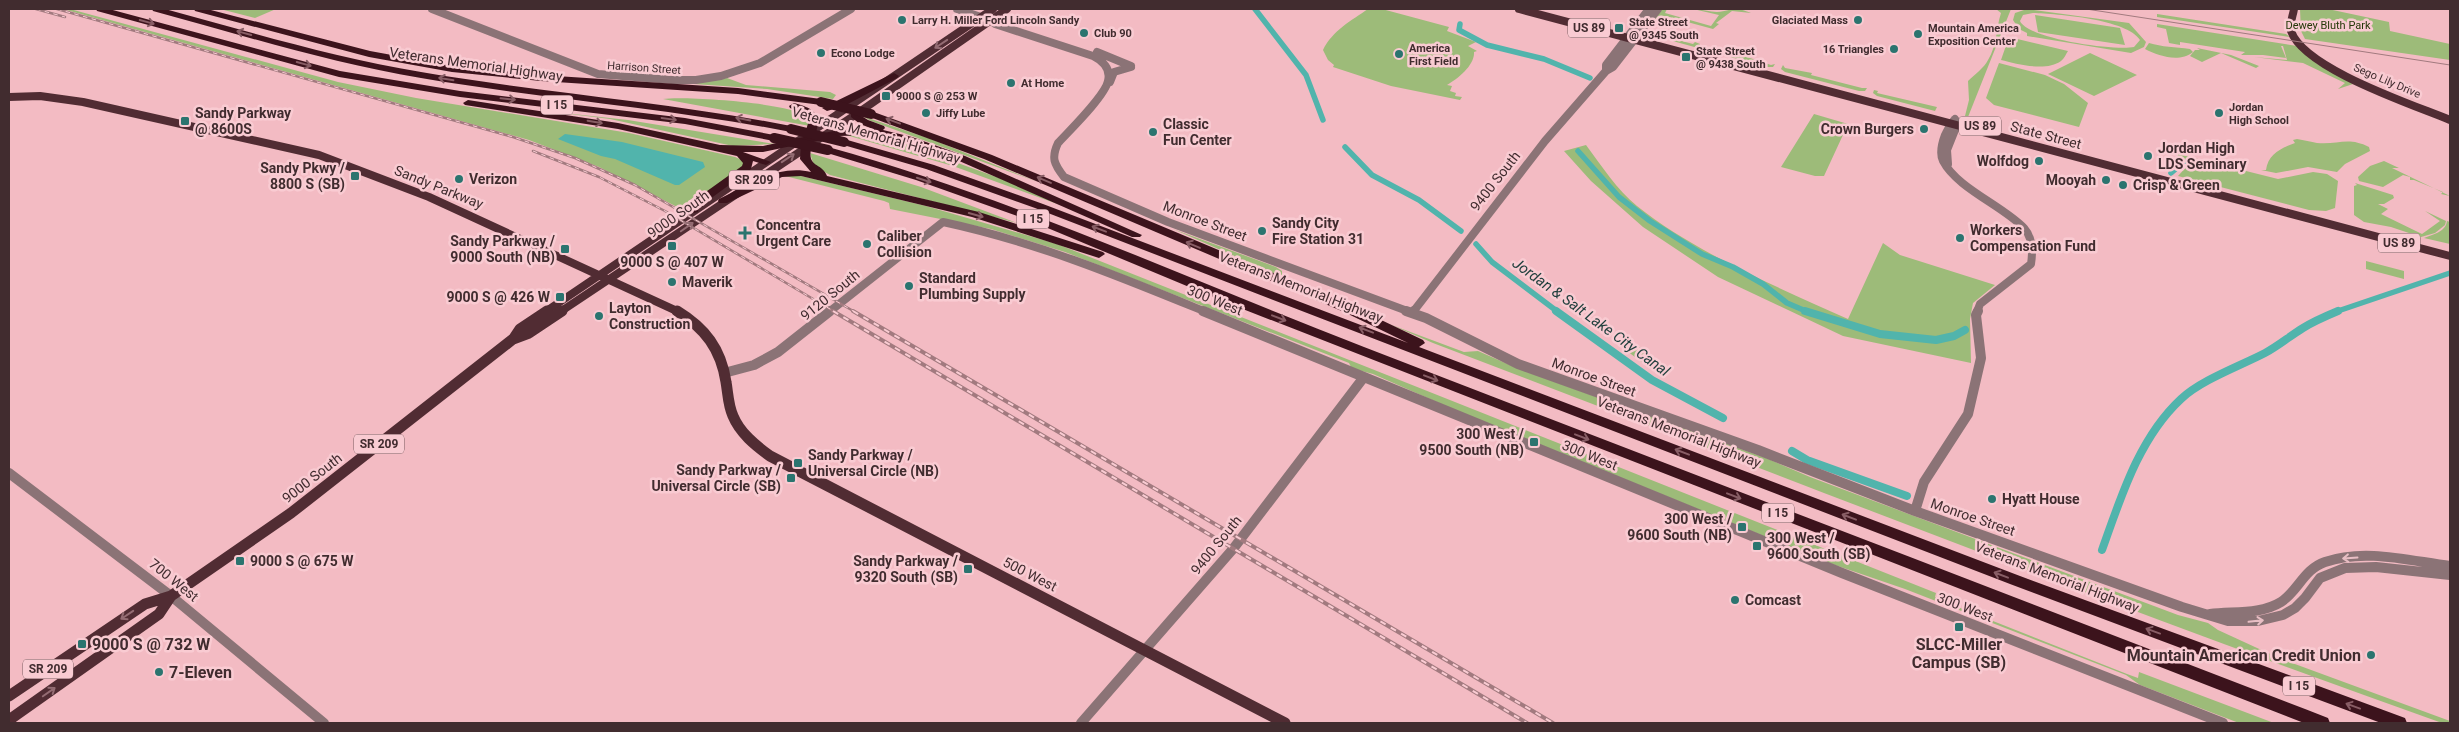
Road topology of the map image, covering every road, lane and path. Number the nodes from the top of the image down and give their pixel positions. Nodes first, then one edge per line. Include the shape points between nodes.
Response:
1 (100, 9) edge
2 (156, 9) edge
3 (198, 9) edge
4 (432, 9) edge
5 (851, 9) edge
6 (957, 9) edge
7 (993, 9) edge
8 (1006, 9) edge
9 (1519, 9) edge
10 (1539, 9) edge
11 (1649, 9) edge
12 (1658, 9) edge
13 (2293, 12) edge
14 (981, 17) junction
15 (990, 20) junction
16 (1633, 37) junction
17 (1087, 49) junction
18 (1098, 58) junction
19 (432, 66) junction
20 (1114, 72) junction
21 (339, 74) junction
22 (894, 76) junction
23 (494, 86) junction
24 (597, 90) junction
25 (9, 97) edge
26 (1093, 104) junction
27 (794, 106) junction
28 (855, 115) junction
29 (2450, 120) edge
30 (1954, 123) junction
31 (820, 137) junction
32 (808, 140) junction
33 (908, 140) junction
34 (794, 143) junction
35 (720, 148) junction
36 (741, 155) junction
37 (766, 162) junction
38 (860, 186) junction
39 (2186, 186) junction
40 (2218, 188) junction
41 (723, 201) junction
42 (694, 210) junction
43 (943, 222) joint
44 (2450, 249) edge
45 (2450, 256) edge
46 (600, 274) junction
47 (1226, 278) junction
48 (610, 279) junction
49 (1234, 301) junction
50 (1412, 313) junction
51 (513, 339) junction
52 (724, 373) junction
53 (1364, 377) junction
54 (1526, 391) junction
55 (763, 451) joint
56 (9, 473) edge
57 (1915, 511) junction
58 (2450, 566) edge
59 (2450, 575) edge
60 (171, 596) junction
61 (2209, 614) junction
62 (1144, 650) junction
63 (9, 696) edge
64 (9, 720) edge
65 (320, 720) edge
66 (1081, 723) edge
67 (1285, 723) edge
68 (2223, 723) edge
69 (2322, 723) edge
70 (2399, 723) edge

1 -> 21 highway, Veterans Memorial Highway / I 15
23 -> 2 highway, Veterans Memorial Highway / I 15 via 359,63
3 - 19 highway via 369,54
4 - 5 street, Harrison Street via 598,74 684,81 721,76 760,63
6 - 14 street
7 - 14 main road, 9000 South / SR 209
8 - 15 main road
9 - 16 main road, State Street / US 89
10 - 16 main road, State Street / US 89
11 - 16 street, 9400 South
12 - 16 street, 9400 South
13 - 29 main road, Sego Lily Drive via 2299,37 2317,58 2353,79
14 - 15 street
14 -> 22 main road, 9000 South / SR 209
15 - 17 street
15 - 18 street
15 - 28 main road
16 - 30 main road, State Street / US 89
16 - 50 street, 9400 South via 1613,67 1545,141
17 - 20 street via 1108,61
17 - 20 street via 1131,67 1126,73
18 - 20 street
18 - 26 street, Monroe Street via 1107,67 1109,77
19 - 24 highway
54 -> 19 highway, bridge via 1348,309 988,157 871,114 821,102 738,91 541,78
20 - 26 street, Monroe Street via 1110,88
21 -> 35 highway via 360,83 390,89 588,121
21 -> 49 highway, Veterans Memorial Highway / I 15, bridge via 460,94 685,121 828,150 1030,217
22 - 27 highway via 833,107
22 - 32 main road, 9000 South / SR 209
23 - 24 highway via 504,83
47 -> 23 highway, Veterans Memorial Highway / I 15, bridge via 959,176 844,142 664,106
24 - 27 highway
25 - 46 main road, Sandy Parkway via 40,96 83,102 319,155 430,197
26 - 50 street, Monroe Street via 1054,150 1054,164 1064,177 1168,222
27 - 32 highway via 812,114 815,123
28 - 31 main road
28 - 33 highway
30 - 39 main road, State Street / US 89
30 - 40 main road, State Street / US 89
30 - 57 street via 1940,151 1942,161 1960,180 2024,228 2034,252 2031,264 2024,271 1980,304 1976,315 1981,358 1968,414 1924,482
31 - 32 highway
31 - 33 highway via 867,131
32 - 34 highway
32 - 38 highway via 807,164 812,170
41 -> 32 main road, 9000 South / SR 209
33 - 47 highway via 1012,179
34 - 35 highway via 754,150
34 - 37 main road, 9000 South / SR 209
35 - 36 highway
36 - 37 highway
36 - 42 highway via 748,162 747,167 693,206
37 - 42 main road, 9000 South / SR 209
38 - 41 highway via 787,173
38 -> 49 highway via 1032,231
39 - 40 main road
39 - 45 main road, State Street / US 89
40 - 44 main road, State Street / US 89
48 -> 41 main road, 9000 South / SR 209
42 - 46 main road, 9000 South / SR 209
43 - 52 street, 9120 South via 784,348 754,365
43 - 53 street, 300 West via 1003,236 1068,257
46 - 48 main road, Sandy Parkway
46 - 51 main road, 9000 South / SR 209 via 520,329
54 -> 47 highway, Veterans Memorial Highway / I 15
48 - 51 main road, 9000 South / SR 209 via 529,333
48 - 52 main road, Sandy Parkway via 696,322 716,346
49 -> 69 highway, Veterans Memorial Highway / I 15
50 - 57 street, Monroe Street via 1518,364 1758,450
51 - 60 main road, 9000 South / SR 209 via 291,513
52 - 55 main road, Sandy Parkway via 733,417 745,435
53 - 62 street, 9400 South via 1240,540
53 - 68 street, 300 West via 1842,573
70 -> 54 highway, Veterans Memorial Highway / I 15
55 - 62 main road, 500 West
56 - 60 street, 700 West
57 - 61 street, Monroe Street via 2182,608
58 -> 61 street, Monroe Street via 2375,558 2338,558 2312,568 2288,596 2271,606 2249,612
61 -> 59 street, Monroe Street via 2243,622 2283,615 2295,608 2320,578 2345,568 2376,567
60 -> 63 main road, 9000 South / SR 209 via 144,604
64 -> 60 main road, 9000 South / SR 209 via 159,614
60 - 65 street, 700 West
62 - 66 street, 9400 South
62 - 67 main road, 500 West

